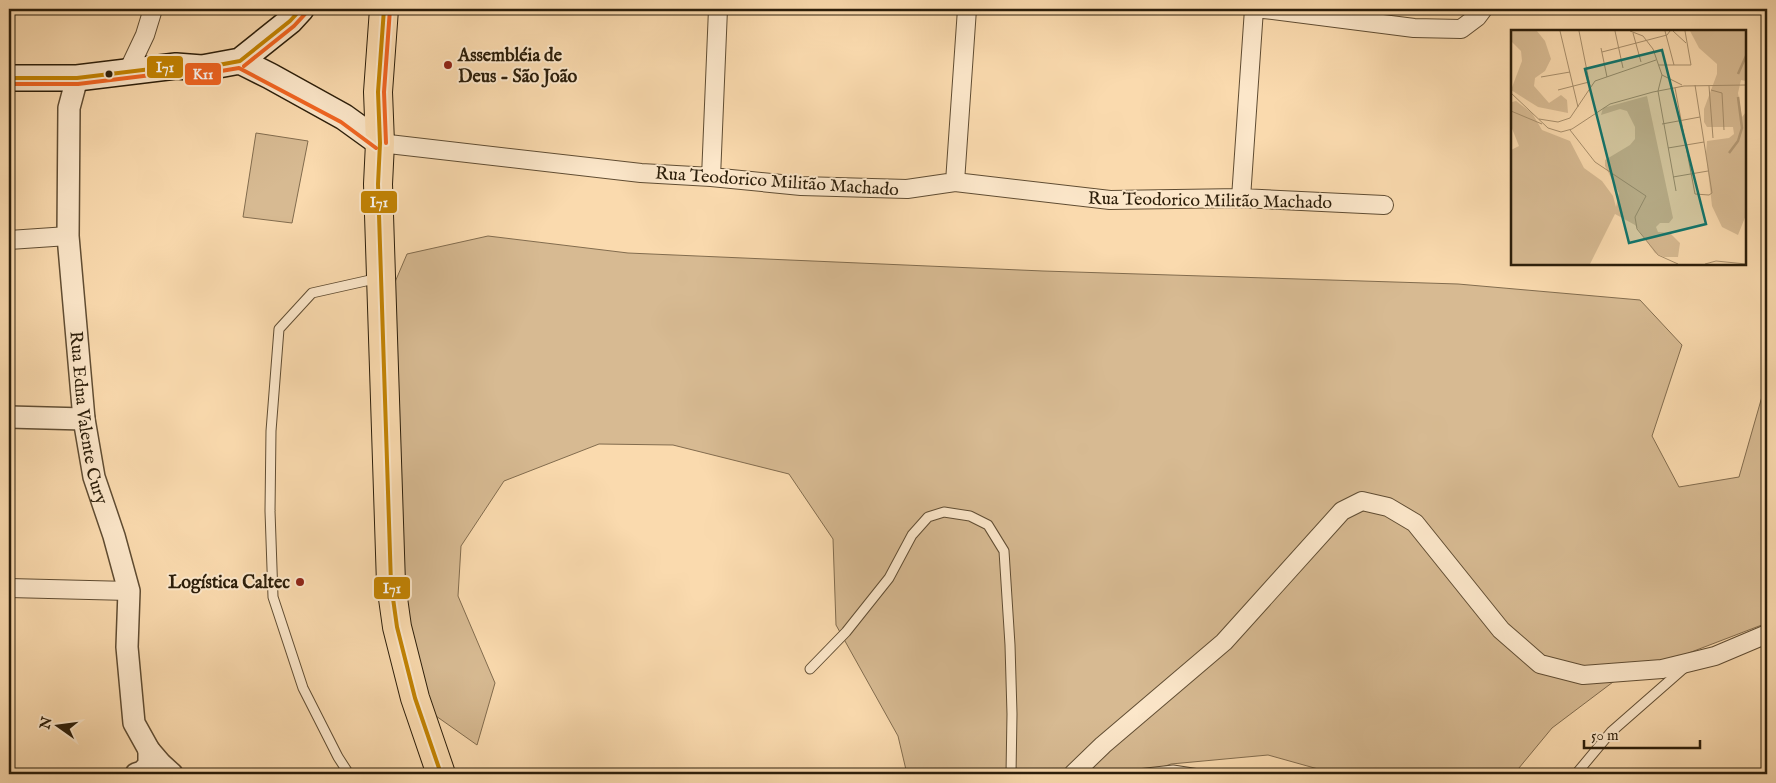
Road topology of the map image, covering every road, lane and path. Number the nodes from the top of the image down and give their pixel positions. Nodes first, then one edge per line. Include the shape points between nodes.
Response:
1 (153, 9) edge
2 (301, 9) edge
3 (384, 9) edge
4 (718, 9) edge
5 (967, 9) edge
6 (1254, 9) edge
7 (1264, 9) edge
8 (1482, 9) edge
9 (240, 60) junction
10 (127, 73) junction
11 (9, 78) edge
12 (77, 78) junction
13 (380, 143) junction
14 (711, 177) junction
15 (955, 182) junction
16 (1241, 198) junction
17 (1384, 205) dead end
18 (68, 236) junction
19 (9, 240) edge
20 (381, 278) junction
21 (9, 417) edge
22 (84, 419) junction
23 (9, 588) edge
24 (129, 591) junction
25 (1767, 634) edge
26 (1691, 662) junction
27 (810, 669) dead end
28 (149, 750) junction
29 (136, 774) edge
30 (144, 774) edge
31 (161, 774) edge
32 (172, 774) edge
33 (349, 774) edge
34 (442, 774) edge
35 (1011, 774) edge
36 (1072, 774) edge
37 (1138, 774) edge
38 (1199, 774) edge
39 (1576, 774) edge

1 - 10 street
2 - 9 main road
3 - 13 main road via 378,92
4 - 14 street
5 - 15 street
6 - 16 street
7 - 8 street via 1414,28 1461,29
9 - 10 main road via 202,68 176,66
9 - 13 main road via 344,117
10 - 12 main road
11 - 12 main road
12 - 18 street, Rua Edna Valente Cury via 70,108
13 - 14 street, Rua Teodorico Militão Machado
13 - 20 main road
14 - 15 street, Rua Teodorico Militão Machado via 801,186 907,189
15 - 16 street, Rua Teodorico Militão Machado via 1110,200
16 - 17 street, Rua Teodorico Militão Machado
18 - 19 street
18 - 22 street, Rua Edna Valente Cury
20 - 33 lane via 312,292 279,329 271,431 273,597 303,688
20 - 34 main road via 391,584 397,627 415,698
21 - 22 street
22 - 24 street, Rua Edna Valente Cury via 94,477
23 - 24 street
24 - 28 street, Rua Edna Valente Cury via 127,647 134,723
25 - 26 street via 1715,656
26 - 36 street via 1662,669 1583,675 1540,664 1501,630 1415,524 1388,507 1362,500 1342,511 1224,642
26 - 39 lane via 1611,732
27 - 35 lane via 846,632 889,578 912,535 928,517 944,512 970,516 988,525 1004,551 1010,645
28 - 29 street via 149,765
28 - 32 street, Rua Edna Valente Cury
30 - 31 street
37 - 38 lane via 1173,770

